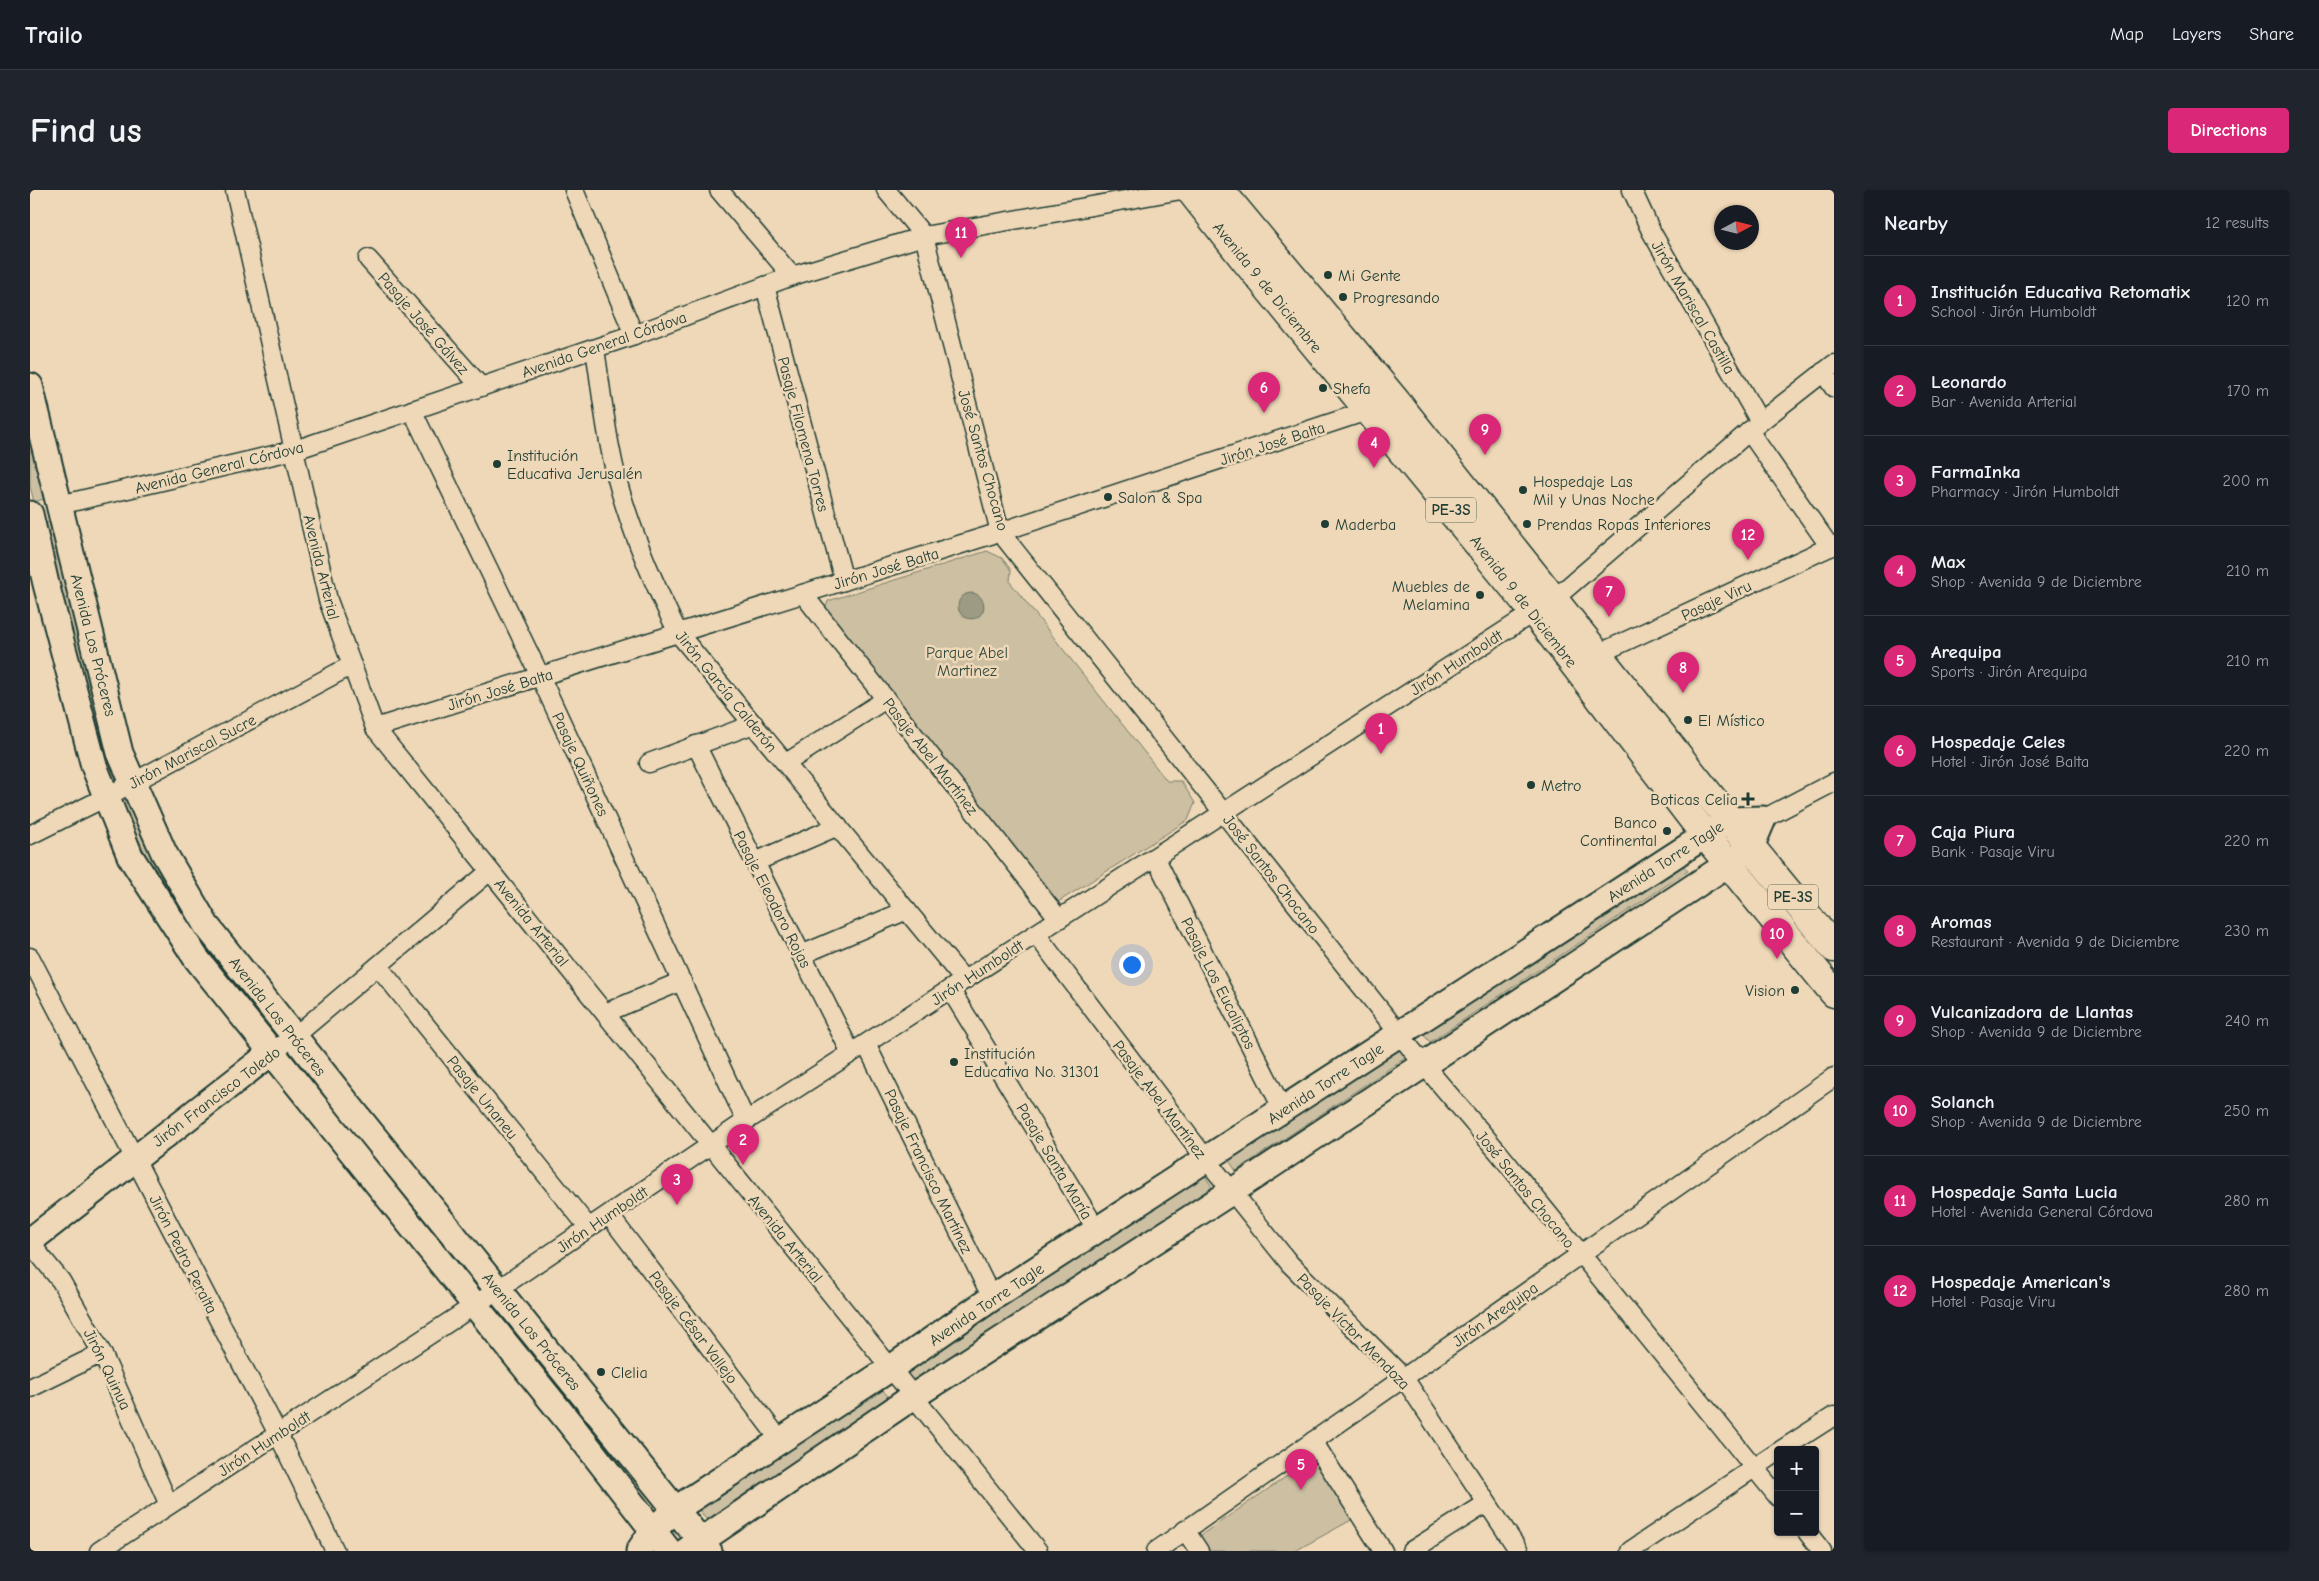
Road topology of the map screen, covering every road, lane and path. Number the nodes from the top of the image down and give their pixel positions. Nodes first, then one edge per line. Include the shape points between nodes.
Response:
1 (235, 190) edge
2 (574, 190) edge
3 (719, 190) edge
4 (886, 190) edge
5 (1181, 190) edge
6 (1190, 190) edge
7 (1220, 190) edge
8 (1632, 190) edge
9 (924, 236) junction
10 (368, 258) dead end
11 (792, 276) junction
12 (765, 286) junction
13 (634, 336) junction
14 (595, 349) junction
15 (1829, 368) edge
16 (30, 386) edge
17 (481, 387) junction
18 (1834, 388) edge
19 (1394, 399) junction
20 (412, 410) junction
21 (1370, 411) junction
22 (1754, 426) junction
23 (295, 450) junction
24 (59, 505) junction
25 (30, 513) edge
26 (1000, 532) junction
27 (1832, 546) edge
28 (844, 581) junction
29 (803, 594) junction
30 (1544, 605) junction
31 (678, 633) junction
32 (1598, 654) junction
33 (352, 665) junction
34 (540, 676) junction
35 (886, 699) junction
36 (754, 724) junction
37 (375, 728) junction
38 (696, 745) junction
39 (649, 762) dead end
40 (786, 763) junction
41 (1834, 782) edge
42 (132, 783) junction
43 (106, 797) junction
44 (1223, 813) junction
45 (1763, 819) junction
46 (1729, 820) junction
47 (838, 826) junction
48 (30, 835) edge
49 (1705, 835) junction
50 (1751, 847) junction
51 (1156, 856) junction
52 (755, 862) junction
53 (1728, 864) junction
54 (490, 871) junction
55 (907, 910) junction
56 (1059, 919) junction
57 (1036, 934) junction
58 (1834, 948) edge
59 (801, 955) junction
60 (30, 958) edge
61 (378, 966) junction
62 (682, 981) junction
63 (957, 985) junction
64 (1834, 993) edge
65 (605, 1013) junction
66 (1399, 1035) junction
67 (295, 1036) junction
68 (858, 1049) junction
69 (272, 1052) junction
70 (1424, 1065) junction
71 (1834, 1077) edge
72 (1283, 1110) junction
73 (746, 1121) junction
74 (711, 1145) junction
75 (134, 1158) junction
76 (1206, 1159) junction
77 (1231, 1192) junction
78 (608, 1215) junction
79 (589, 1228) junction
80 (1097, 1230) junction
81 (30, 1242) edge
82 (1580, 1255) junction
83 (498, 1290) junction
84 (992, 1298) junction
85 (475, 1305) junction
86 (102, 1353) junction
87 (891, 1368) junction
88 (1404, 1378) junction
89 (30, 1388) edge
90 (914, 1396) junction
91 (1834, 1416) edge
92 (278, 1434) junction
93 (780, 1440) junction
94 (1313, 1441) junction
95 (1787, 1446) edge
96 (1774, 1454) edge
97 (1753, 1467) junction
98 (1774, 1492) edge
99 (1487, 1503) junction
100 (169, 1505) junction
101 (676, 1509) junction
102 (653, 1530) junction
103 (1185, 1530) junction
104 (1810, 1536) edge
105 (699, 1548) edge
106 (99, 1551) edge
107 (335, 1551) edge
108 (639, 1551) edge
109 (669, 1551) edge
110 (1038, 1551) edge
111 (1156, 1551) edge
112 (1199, 1551) edge
113 (1383, 1551) edge
114 (1411, 1551) edge
115 (1519, 1551) edge
116 (1630, 1551) edge
117 (1822, 1551) edge

1 - 23 street, Avenida Arterial
2 - 13 street
3 - 11 street
4 - 9 street, José Santos Chocano
5 - 9 street, Avenida General Córdova
6 - 21 main road, Avenida 9 de Diciembre / PE-3S
7 - 19 main road, Avenida 9 de Diciembre / PE-3S
8 - 22 street, Jirón Mariscal Castilla
9 - 11 street, Avenida General Córdova
9 - 26 street, José Santos Chocano
10 - 17 street, Pasaje José Gálvez
11 - 12 street, Avenida General Córdova
12 - 13 street, Avenida General Córdova
12 - 28 street, Pasaje Filomena Torres
13 - 14 street, Avenida General Córdova
14 - 17 street, Avenida General Córdova
14 - 31 street, Jirón García Calderón via 608,434 624,505 652,579
15 - 18 street
15 - 22 street, Jirón Humboldt
16 - 24 street, Avenida Los Próceres
17 - 20 street, Avenida General Córdova
19 - 21 street, Jirón José Balta
19 - 30 main road, Avenida 9 de Diciembre / PE-3S
20 - 23 street, Avenida General Córdova
20 - 34 street, Pasaje Quiñones
21 - 26 street, Jirón José Balta
21 - 30 main road, Avenida 9 de Diciembre / PE-3S
22 - 27 street, Jirón Mariscal Castilla
22 - 30 street, Jirón Humboldt
23 - 24 street, Avenida General Córdova
23 - 33 street, Avenida Arterial via 328,600
24 - 25 street, Avenida General Córdova
24 - 42 street, Avenida Los Próceres via 120,753
25 - 43 street, Avenida Los Próceres via 89,747
26 - 28 street, Jirón José Balta
26 - 44 street, José Santos Chocano
27 - 32 street, Pasaje Viru
28 - 29 street, Jirón José Balta
29 - 31 street, Jirón José Balta
29 - 35 street, Pasaje Abel Martínez
30 - 32 main road, Avenida 9 de Diciembre / PE-3S
30 - 44 street, Jirón Humboldt
30 - 49 main road, Avenida 9 de Diciembre / PE-3S
31 - 34 street, Jirón José Balta
31 - 36 street, Jirón García Calderón
32 - 46 main road, Avenida 9 de Diciembre / PE-3S
33 - 37 street, Avenida Arterial
33 - 42 street, Jirón Mariscal Sucre
34 - 37 street, Jirón José Balta
34 - 62 street, Pasaje Quiñones
35 - 40 street
35 - 56 street, Pasaje Abel Martínez
36 - 38 street
36 - 40 street, Jirón García Calderón
37 - 54 street, Avenida Arterial
38 - 39 street
38 - 52 street, Pasaje Eleodoro Rojas
40 - 47 street, Jirón García Calderón
41 - 45 street
42 - 43 street, Jirón Mariscal Sucre
42 - 67 street, Avenida Los Próceres via 164,853 206,925
43 - 48 street, Jirón Mariscal Sucre
43 - 69 street, Avenida Los Próceres via 130,856 196,958
44 - 51 street, Jirón Humboldt
44 - 66 street, José Santos Chocano
45 - 46 street, Avenida Torre Tagle
45 - 50 street
46 - 49 street, Avenida Torre Tagle
46 - 50 main road, Avenida 9 de Diciembre / PE-3S
47 - 52 street
47 - 55 street, Jirón García Calderón
49 - 53 main road, Avenida 9 de Diciembre / PE-3S
49 - 66 street, Avenida Torre Tagle
50 - 53 street
50 - 58 main road, Avenida 9 de Diciembre / PE-3S
51 - 56 street, Jirón Humboldt
51 - 72 street, Pasaje Los Eucaliptos
52 - 59 street, Pasaje Eleodoro Rojas
53 - 64 main road, Avenida 9 de Diciembre / PE-3S
53 - 70 street
54 - 61 street, Jirón Francisco Toledo
54 - 65 street, Avenida Arterial
55 - 59 street
55 - 63 street, Jirón García Calderón
56 - 57 street, Jirón Humboldt
57 - 63 street, Jirón Humboldt
57 - 76 street, Pasaje Abel Martínez
59 - 68 street, Pasaje Eleodoro Rojas
60 - 75 street, Jirón Pedro Peralta
61 - 67 street, Jirón Francisco Toledo
61 - 79 street, Pasaje Unaneu
62 - 65 street
62 - 73 street, Pasaje Quiñones
63 - 68 street, Jirón Humboldt
63 - 80 street, Pasaje Santa María
65 - 74 street, Avenida Arterial
66 - 70 street, José Santos Chocano
66 - 72 street, Avenida Torre Tagle
67 - 69 street, Jirón Francisco Toledo
67 - 83 street, Avenida Los Próceres
68 - 73 street, Jirón Humboldt
68 - 84 street, Pasaje Francisco Martínez
69 - 75 street, Jirón Francisco Toledo
69 - 85 street, Avenida Los Próceres
70 - 77 street
70 - 82 street, José Santos Chocano
71 - 82 street, Jirón Arequipa
72 - 76 street, Avenida Torre Tagle
73 - 74 street, Jirón Humboldt
74 - 78 street, Jirón Humboldt
74 - 87 street, Avenida Arterial
75 - 81 street, Jirón Francisco Toledo
75 - 92 street, Jirón Pedro Peralta
76 - 77 street, Pasaje Abel Martínez
76 - 80 street, Avenida Torre Tagle
77 - 88 street, Pasaje Víctor Mendoza via 1290,1264
77 - 90 street
78 - 79 street, Jirón Humboldt
78 - 93 street, Pasaje César Vallejo
79 - 83 street, Jirón Humboldt
80 - 84 street, Avenida Torre Tagle
81 - 86 street, Jirón Quinua via 61,1281
82 - 88 street, Jirón Arequipa
82 - 97 street, José Santos Chocano
83 - 85 street, Jirón Humboldt
83 - 101 street, Avenida Los Próceres
84 - 87 street, Avenida Torre Tagle
85 - 92 street, Jirón Humboldt
85 - 102 street, Avenida Los Próceres
86 - 89 street
86 - 100 street, Jirón Quinua
87 - 90 street, Avenida Arterial
87 - 93 street, Avenida Torre Tagle
88 - 94 street, Jirón Arequipa
88 - 99 street, Pasaje Víctor Mendoza
90 - 105 street
90 - 110 street, Avenida Arterial
91 - 95 street
92 - 100 street, Jirón Humboldt
92 - 107 street, Jirón Pedro Peralta
93 - 101 street, Avenida Torre Tagle
94 - 103 street, Jirón Arequipa
94 - 113 street
96 - 97 street
97 - 98 street, José Santos Chocano
97 - 116 street
99 - 114 street
99 - 115 street, Pasaje Víctor Mendoza
100 - 106 street, Jirón Humboldt
101 - 102 street, Avenida Torre Tagle
101 - 105 street, Avenida Los Próceres
102 - 108 street, Avenida Torre Tagle
102 - 109 street, Avenida Los Próceres
103 - 111 street, Jirón Arequipa
103 - 112 street
104 - 117 street

